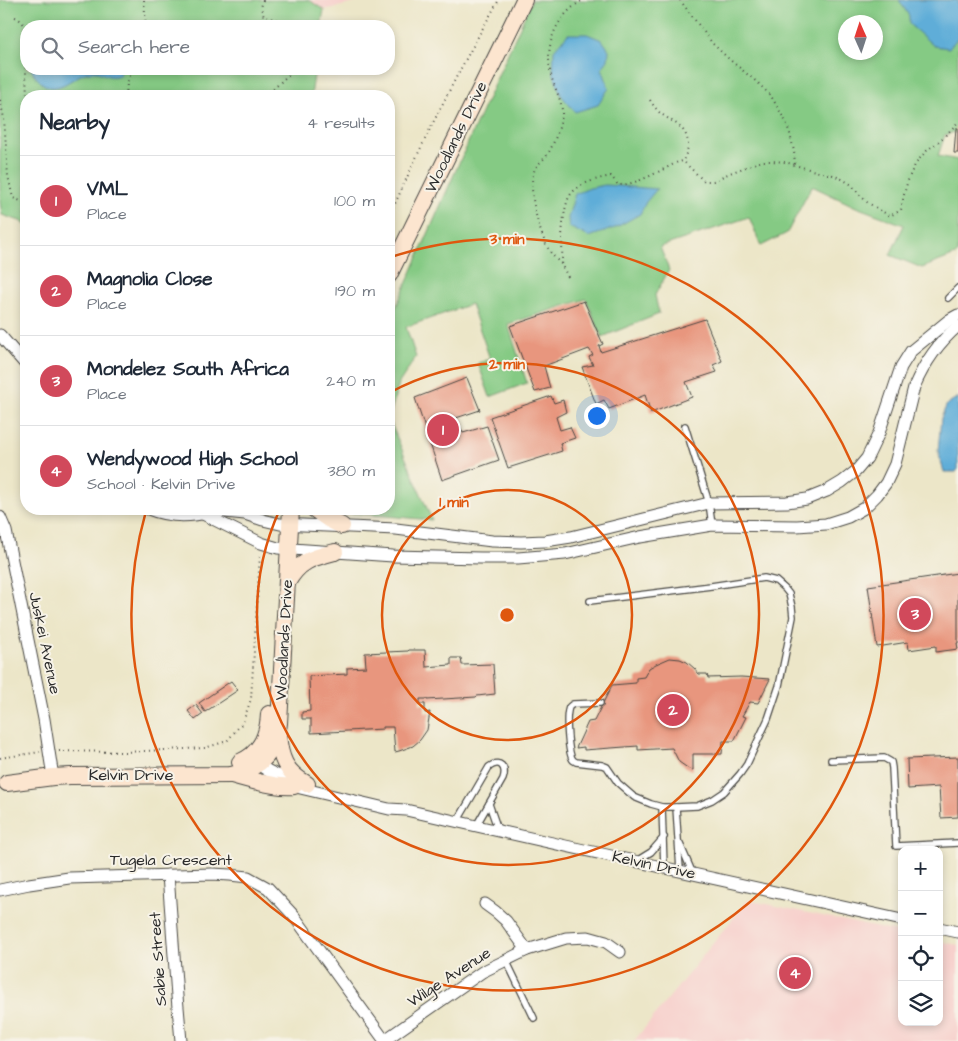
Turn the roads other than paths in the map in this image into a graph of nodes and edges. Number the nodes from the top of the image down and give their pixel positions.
1 (524, 0) edge
2 (395, 263) edge
3 (958, 288) edge
4 (948, 298) dead end
5 (958, 315) edge
6 (958, 326) edge
7 (0, 335) edge
8 (20, 358) edge
9 (685, 426) dead end
10 (709, 503) junction
11 (166, 515) edge
12 (186, 515) edge
13 (218, 515) edge
14 (248, 515) edge
15 (322, 515) edge
16 (0, 517) edge
17 (286, 517) edge
18 (712, 525) junction
19 (342, 526) junction
20 (283, 548) junction
21 (335, 552) junction
22 (287, 583) junction
23 (590, 601) dead end
24 (600, 703) dead end
25 (278, 734) junction
26 (832, 760) dead end
27 (252, 762) junction
28 (53, 774) junction
29 (231, 775) junction
30 (3, 784) edge
31 (300, 785) junction
32 (489, 804) junction
33 (662, 807) junction
34 (676, 808) junction
35 (457, 822) junction
36 (476, 826) junction
37 (498, 832) junction
38 (664, 838) junction
39 (679, 842) junction
40 (958, 843) edge
41 (636, 861) junction
42 (664, 867) junction
43 (680, 870) junction
44 (168, 874) junction
45 (693, 874) junction
46 (0, 890) edge
47 (485, 904) dead end
48 (898, 919) edge
49 (943, 929) edge
50 (958, 932) edge
51 (527, 950) junction
52 (620, 952) dead end
53 (506, 960) junction
54 (534, 1018) dead end
55 (182, 1041) edge
56 (385, 1041) edge

1 - 2 main road, Woodlands Drive
3 - 4 lane
5 - 10 street
6 - 18 street
7 - 8 street
9 - 10 lane
10 - 18 lane
10 - 19 street
11 - 12 street
13 - 20 street
14 - 17 street
15 - 19 main road
16 - 28 street, Juskei Avenue
17 - 19 street
17 - 20 main road, Woodlands Drive
18 - 21 street
20 - 21 street
20 - 22 main road, Woodlands Drive
20 - 27 main road, Woodlands Drive
21 - 22 main road
22 - 25 main road, Woodlands Drive
23 - 34 lane
24 - 33 lane
25 - 27 main road, Woodlands Drive
25 - 31 main road
26 - 40 lane
27 - 28 main road, Kelvin Drive
27 - 29 main road, Kelvin Drive
27 - 31 street, Kelvin Drive
28 - 29 main road, Kelvin Drive
28 - 30 main road, Kelvin Drive
29 - 31 main road
31 - 35 street, Kelvin Drive
32 - 35 lane
32 - 36 lane
32 - 37 lane
33 - 34 lane
33 - 38 lane
34 - 39 lane
35 - 36 street, Kelvin Drive
36 - 37 street, Kelvin Drive
37 - 41 street, Kelvin Drive
38 - 41 lane
38 - 42 lane
39 - 43 lane
39 - 45 lane
41 - 42 street, Kelvin Drive
42 - 43 street, Kelvin Drive
43 - 45 street, Kelvin Drive
44 - 46 street, Tugela Crescent
44 - 55 street, Sabie Street
44 - 56 street, Tugela Crescent
45 - 48 street, Kelvin Drive
47 - 51 street
49 - 50 street
51 - 52 street, Wilge Avenue
51 - 53 street, Wilge Avenue
53 - 54 lane
53 - 56 street, Wilge Avenue

